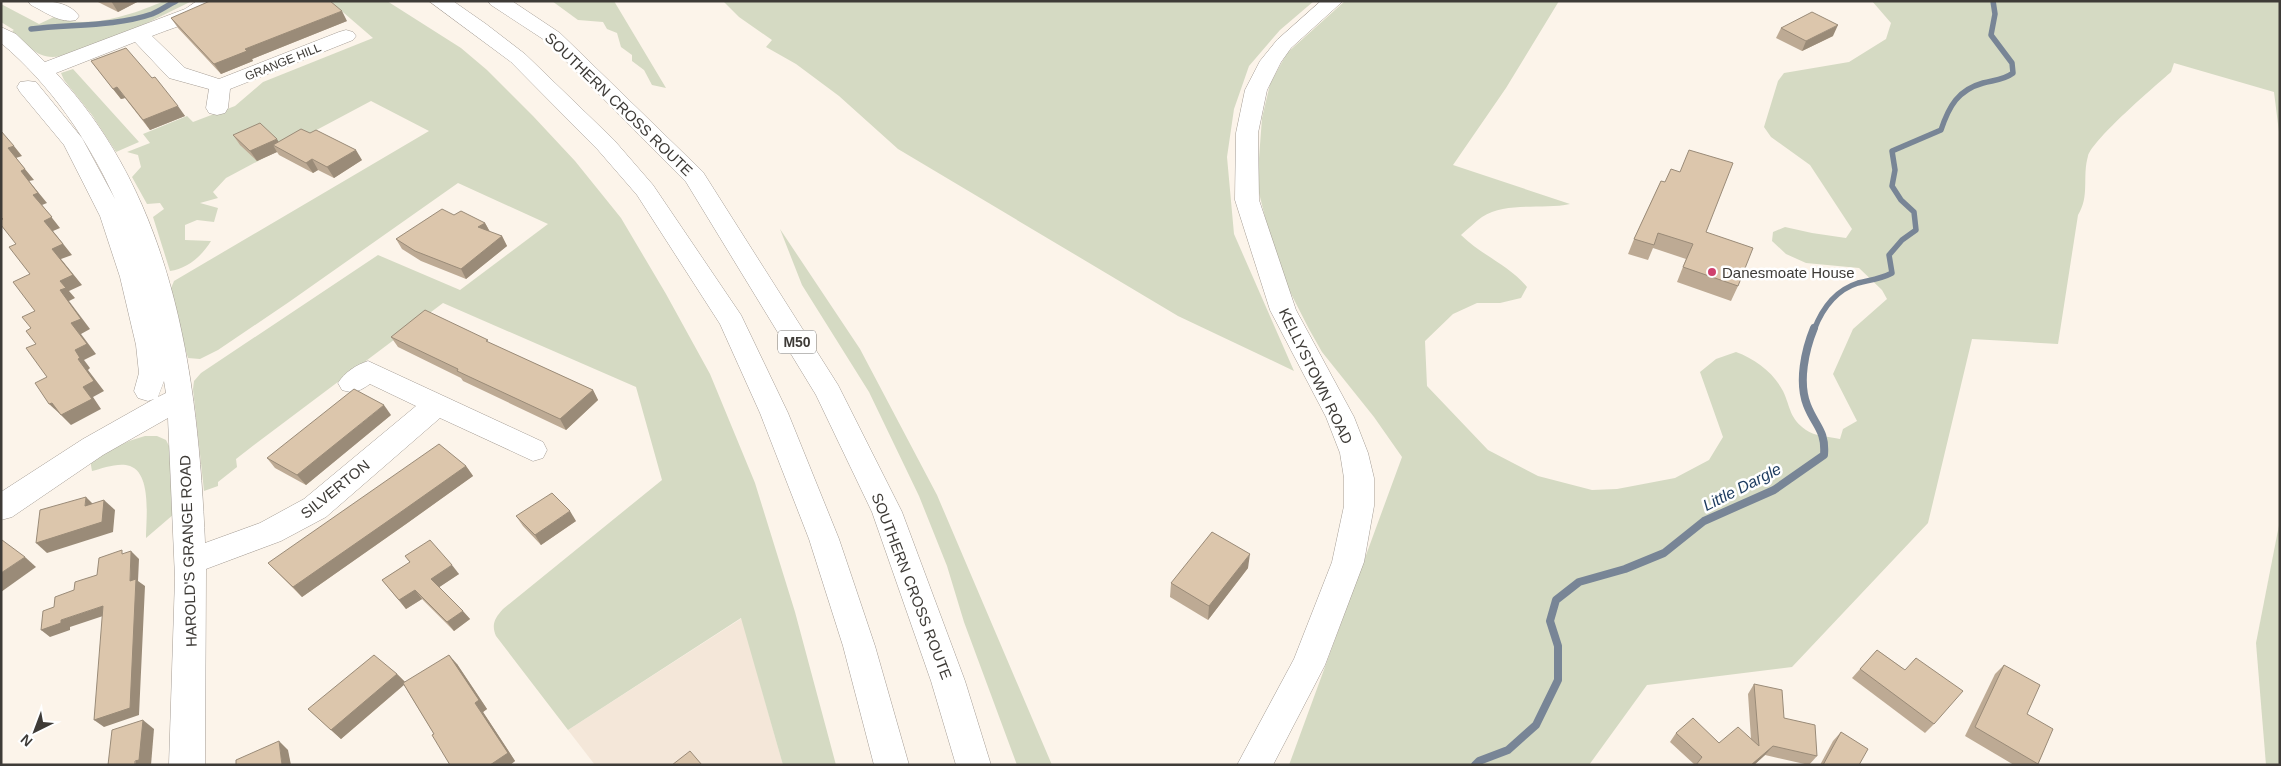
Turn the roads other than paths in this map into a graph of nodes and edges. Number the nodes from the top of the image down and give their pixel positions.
1 (38, 1) edge
2 (212, 1) edge
3 (439, 1) edge
4 (498, 1) edge
5 (1333, 1) edge
6 (69, 16) dead end
7 (1, 33) edge
8 (138, 34) junction
9 (346, 36) dead end
10 (35, 79) junction
11 (220, 86) junction
12 (217, 108) dead end
13 (160, 341) junction
14 (352, 383) dead end
15 (148, 391) dead end
16 (180, 398) junction
17 (437, 404) junction
18 (533, 450) dead end
19 (1, 508) edge
20 (191, 560) junction
21 (187, 765) edge
22 (892, 765) edge
23 (974, 765) edge
24 (1254, 765) edge

1 - 6 main road
2 - 8 main road
3 - 22 main road
4 - 23 main road, SOUTHERN CROSS ROUTE / M50
5 - 24 main road, KELLYSTOWN ROAD
7 - 10 main road, HAROLD'S GRANGE ROAD
8 - 10 main road
8 - 11 main road
9 - 11 main road, GRANGE HILL
10 - 13 main road, HAROLD'S GRANGE ROAD
11 - 12 main road
13 - 15 main road, HAROLD'S GRANGE ROAD
13 - 16 main road, HAROLD'S GRANGE ROAD
14 - 17 main road
16 - 19 main road
16 - 20 main road, HAROLD'S GRANGE ROAD
17 - 18 main road
17 - 20 main road, SILVERTON
20 - 21 main road, HAROLD'S GRANGE ROAD

